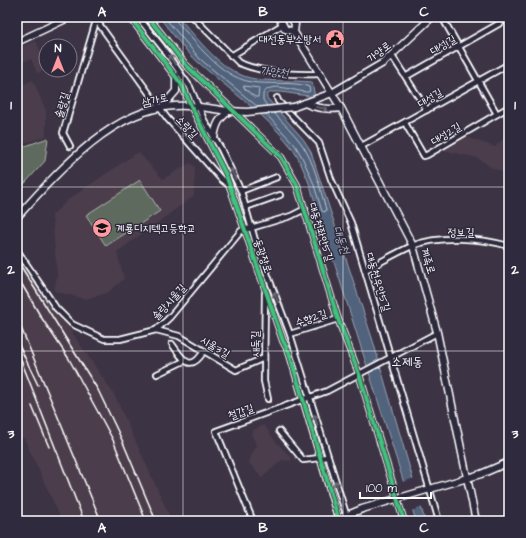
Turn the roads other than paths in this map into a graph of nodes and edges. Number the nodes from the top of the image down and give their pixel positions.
1 (70, 17) edge
2 (130, 17) edge
3 (138, 17) edge
4 (148, 17) edge
5 (193, 17) edge
6 (278, 17) edge
7 (291, 17) edge
8 (432, 17) edge
9 (442, 17) edge
10 (509, 18) edge
11 (95, 19) edge
12 (282, 25) junction
13 (294, 32) junction
14 (17, 42) edge
15 (458, 46) junction
16 (230, 56) junction
17 (392, 56) junction
18 (509, 64) edge
19 (319, 74) junction
20 (176, 76) junction
21 (407, 76) junction
22 (478, 81) junction
23 (332, 93) junction
24 (277, 98) dead end
25 (305, 103) junction
26 (191, 106) junction
27 (198, 107) junction
28 (509, 107) edge
29 (161, 108) junction
30 (341, 108) junction
31 (427, 110) junction
32 (229, 111) junction
33 (497, 114) junction
34 (405, 123) junction
35 (214, 138) junction
36 (70, 146) dead end
37 (360, 147) junction
38 (277, 177) dead end
39 (231, 187) junction
40 (242, 191) junction
41 (280, 195) dead end
42 (246, 207) junction
43 (305, 209) junction
44 (18, 216) dead end
45 (252, 228) junction
46 (245, 230) junction
47 (413, 246) junction
48 (509, 246) edge
49 (18, 251) edge
50 (365, 270) junction
51 (265, 289) junction
52 (338, 319) junction
53 (156, 330) junction
54 (290, 334) junction
55 (437, 334) junction
56 (172, 344) dead end
57 (204, 351) junction
58 (264, 358) junction
59 (389, 359) junction
60 (184, 361) junction
61 (157, 374) dead end
62 (361, 374) junction
63 (309, 398) junction
64 (268, 399) dead end
65 (302, 400) junction
66 (279, 431) dead end
67 (328, 457) junction
68 (321, 459) junction
69 (509, 462) edge
70 (466, 479) junction
71 (429, 489) junction
72 (398, 499) junction
73 (347, 518) edge
74 (253, 521) edge
75 (337, 521) edge
76 (404, 521) edge
77 (439, 521) edge
78 (476, 521) edge

1 - 14 main road
2 - 20 street, 동광장로
27 -> 3 street, 동광장로
4 - 43 street, 대동천좌안5길
5 - 16 street
6 - 12 main road
7 - 13 main road, 계족로
8 - 17 main road, 가양로
9 - 15 street
10 - 15 street, 대성1길
11 - 29 street, 소랑길
11 - 36 street, 솔랑길
12 - 13 main road, 계족로
12 - 16 street
13 - 19 main road, 계족로
15 - 21 street, 대성1길
15 - 22 street
16 - 19 street
17 - 21 street
17 - 23 main road, 가양로
18 - 22 street, 대성길
19 - 23 main road, 계족로
20 - 26 street, 동광장로
20 - 29 main road
21 - 31 street
22 - 31 street, 대성길
22 - 33 street
23 - 25 main road, 삼가로
23 - 30 main road, 계족로
24 - 50 street, 대동천우안5길
25 -> 30 main road
25 - 32 main road, 삼가로, bridge
26 - 27 main road, 삼가로
26 - 29 main road, 삼가로
26 - 39 street, 동광장로
27 - 32 main road, 삼가로
27 - 35 street, 동광장로
28 - 33 street, 대성2길
29 - 39 street, 소랑길
29 - 44 main road, 삼가로
30 - 37 main road, 계족로
31 - 34 street, 대성길
32 - 35 main road
33 - 34 street, 대성2길
34 - 37 street, 대성길
40 -> 35 street, 동광장로
37 - 47 main road, 계족로
38 - 40 street
39 - 46 street, 동광장로
40 - 42 street, 동광장로
41 - 42 street
42 - 45 street, 동광장로
43 - 45 street, 솔랑시울길
43 - 52 street, 대동천좌안5길
45 - 46 street, 솔랑시울길
54 -> 45 street, 동광장로
46 - 51 street, 동광장로
46 - 53 street, 솔랑시울길
47 - 48 street, 정보길
47 - 50 street, 정보길
47 - 55 main road, 계족로
49 - 53 street, 솔랑시울길
50 - 59 street, 대동천우안5길
51 - 58 street, 새둑길
51 - 65 street, 동광장로
52 - 54 street, 수향2길
52 - 62 street, 대동천좌안5길
53 - 57 street, 시울3길
54 - 63 street, 동광장로
55 - 59 street
55 - 70 main road, 계족로
56 - 60 street
57 - 58 street, 시울3길
57 - 60 street
58 - 64 street, 새둑길
59 - 62 street, 철갑길
59 - 71 street, 대동천우안5길
60 - 61 street
62 - 63 street, 철갑길
62 - 72 street, 대동천좌안5길
63 - 65 street, 철갑길
67 -> 63 street, 동광장로
65 - 68 street, 동광장로
65 - 74 street, 철갑길
66 - 68 street
67 - 68 street
73 -> 67 street, 동광장로
68 - 75 street, 동광장로
69 - 70 main road
70 - 71 main road
70 - 78 main road, 계족로
71 - 72 main road
71 - 77 street, 대동천우안5길
72 - 73 main road
72 - 76 street, 대동천좌안5길
73 - 75 main road

